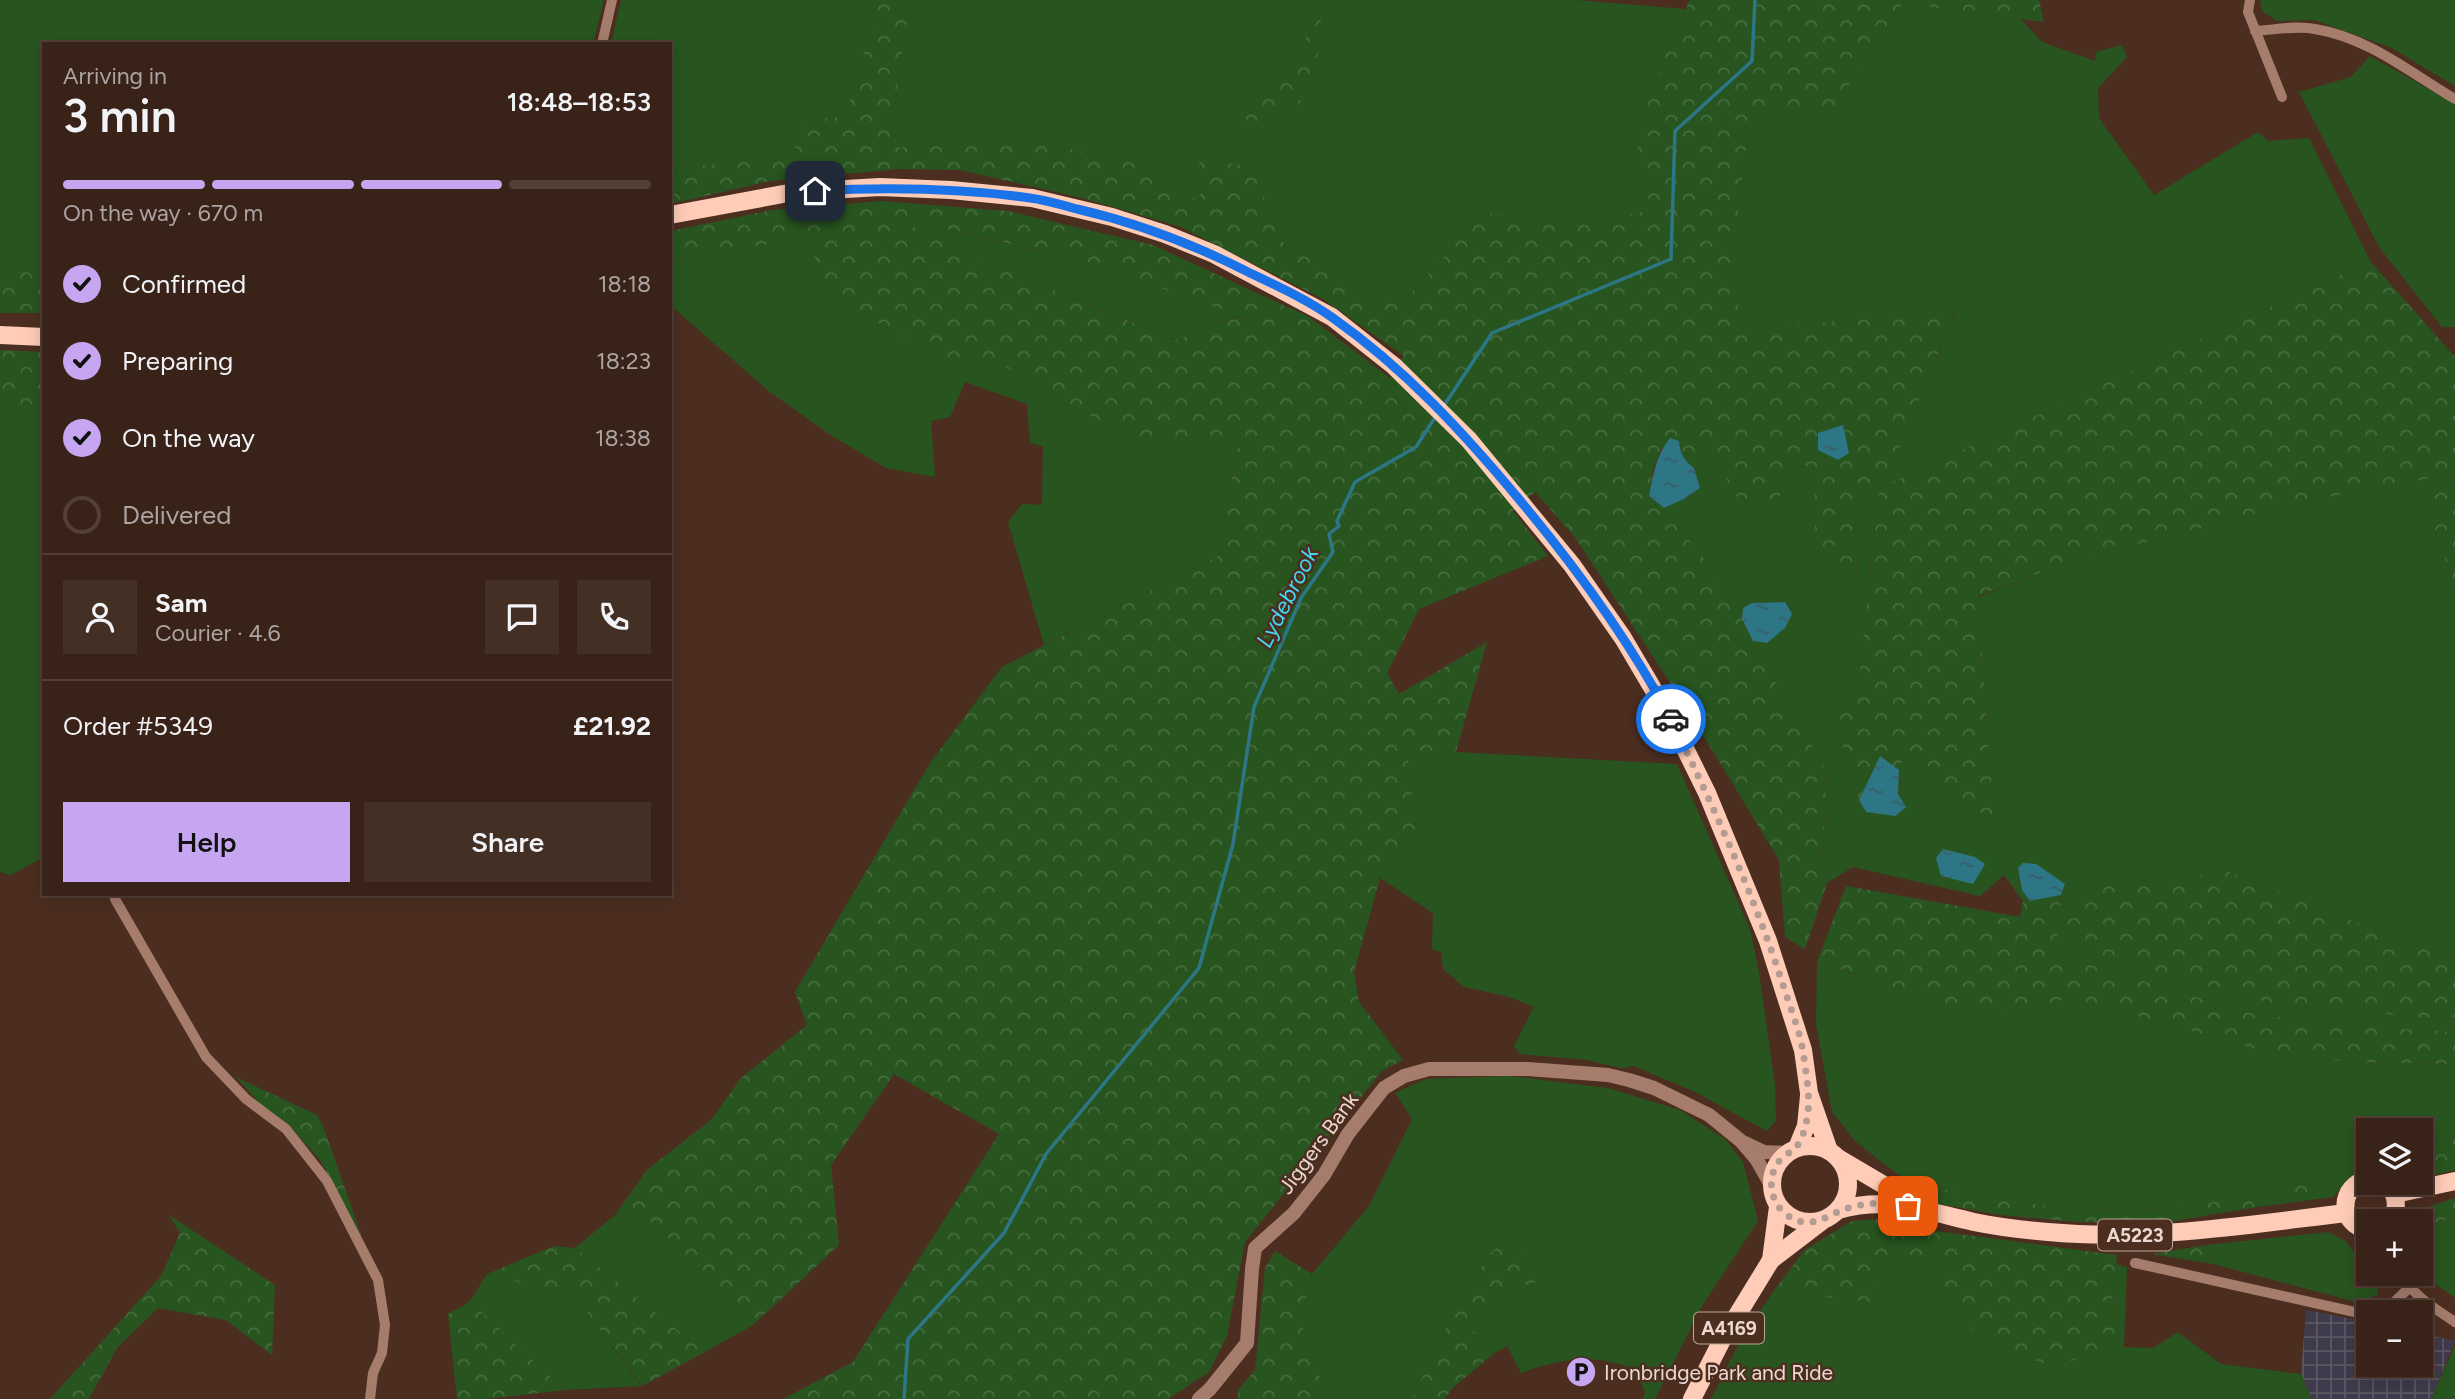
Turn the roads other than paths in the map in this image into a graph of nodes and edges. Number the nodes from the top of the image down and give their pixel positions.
1 (612, 0) edge
2 (2250, 0) edge
3 (2255, 31) junction
4 (602, 42) edge
5 (2282, 97) dead end
6 (2455, 99) edge
7 (672, 215) edge
8 (0, 335) edge
9 (42, 337) edge
10 (115, 896) edge
11 (1809, 1093) junction
12 (1741, 1141) junction
13 (1792, 1151) junction
14 (1833, 1155) junction
15 (2455, 1181) edge
16 (2356, 1183) edge
17 (2433, 1184) edge
18 (1771, 1185) junction
19 (1778, 1206) junction
20 (1926, 1209) junction
21 (1838, 1210) junction
22 (2346, 1213) junction
23 (1822, 1221) junction
24 (2356, 1226) edge
25 (1771, 1260) junction
26 (2135, 1263) dead end
27 (2409, 1288) joint
28 (2396, 1300) edge
29 (2356, 1312) edge
30 (2455, 1322) edge
31 (370, 1399) edge
32 (1199, 1399) edge
33 (1692, 1399) edge

1 - 4 street
2 - 3 street
3 - 5 street
3 - 6 street
7 - 11 main road
8 - 9 main road
10 - 31 street
11 - 13 main road
11 - 14 main road
12 - 13 street, Jiggers Bank
12 - 18 street, Jiggers Bank
12 - 32 street, Jiggers Bank
13 - 14 main road
13 - 18 main road
14 - 20 main road, A5223
14 - 21 main road
15 - 17 main road
16 - 22 main road
18 - 19 main road
19 - 23 main road
19 - 25 main road, A4169
20 - 21 main road, A5223
20 - 22 main road, A5223
21 - 23 main road
22 - 24 main road
23 - 25 main road, A4169
25 - 33 main road, A4169
26 - 29 street
27 - 28 street
27 - 30 street

